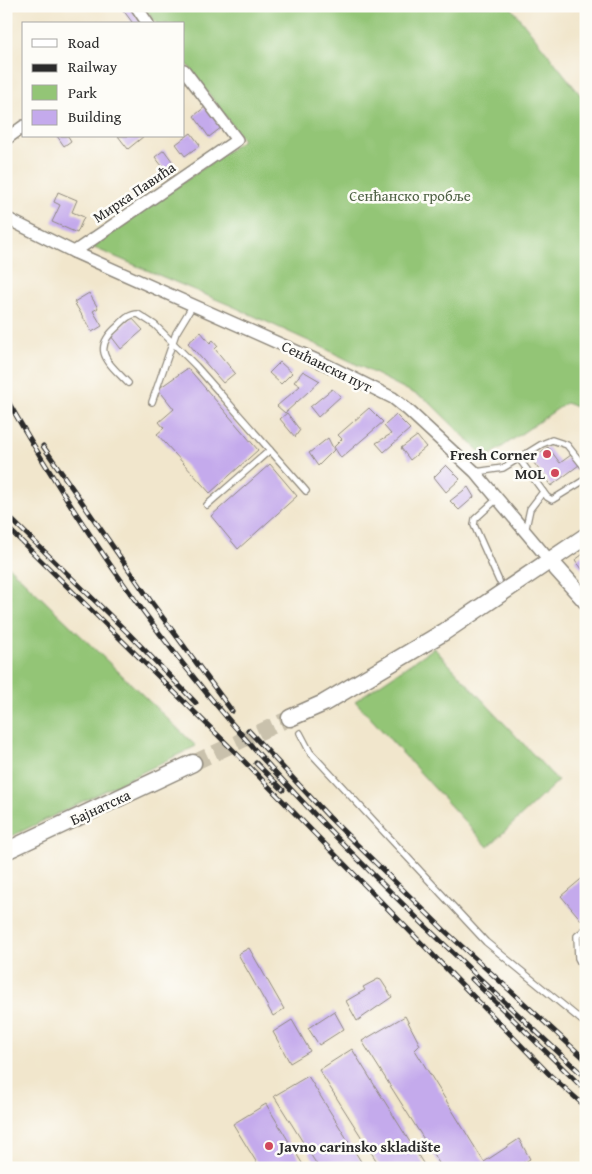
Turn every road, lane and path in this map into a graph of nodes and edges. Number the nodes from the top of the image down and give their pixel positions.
1 (136, 6) edge
2 (147, 22) edge
3 (185, 71) edge
4 (22, 127) edge
5 (6, 139) edge
6 (6, 218) edge
7 (74, 252) junction
8 (194, 304) junction
9 (172, 342) junction
10 (128, 383) dead end
11 (152, 402) dead end
12 (270, 450) junction
13 (520, 460) junction
14 (586, 469) edge
15 (475, 472) junction
16 (586, 479) edge
17 (306, 490) dead end
18 (543, 492) junction
19 (497, 499) junction
20 (207, 505) dead end
21 (526, 532) junction
22 (586, 536) edge
23 (550, 561) junction
24 (499, 581) dead end
25 (586, 601) edge
26 (290, 718) tunnel mouth
27 (300, 733) dead end
28 (193, 763) tunnel mouth
29 (6, 850) edge
30 (586, 929) edge
31 (586, 973) edge
32 (586, 1024) edge

1 - 2 street
3 - 7 street, Мирка Павића
4 - 5 street
6 - 7 street, Сенћански пут
7 - 8 street, Сенћански пут
8 - 9 lane
8 - 15 street, Сенћански пут
9 - 10 lane
9 - 11 lane
9 - 12 lane
12 - 17 lane
12 - 20 lane
13 - 14 lane
13 - 15 lane
13 - 18 lane
15 - 19 street, Сенћански пут
16 - 18 lane
18 - 21 lane
19 - 21 street, Сенћански пут
19 - 24 lane
21 - 23 street, Сенћански пут
22 - 23 main road
23 - 25 main road, Сенћански пут
23 - 26 main road
27 - 32 lane
28 - 29 main road, Бајнатска
30 - 31 lane

